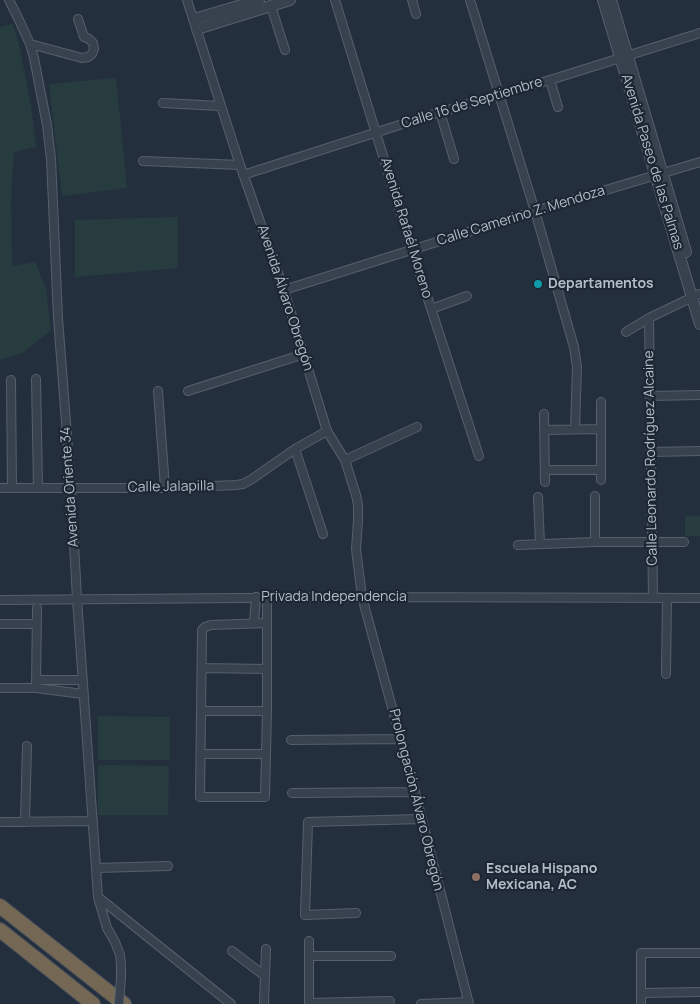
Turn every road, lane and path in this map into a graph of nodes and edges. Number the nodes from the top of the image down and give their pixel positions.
1 (9, 0) edge
2 (187, 0) edge
3 (259, 0) edge
4 (290, 0) edge
5 (335, 0) edge
6 (412, 0) edge
7 (470, 0) edge
8 (603, 0) edge
9 (611, 0) edge
10 (271, 6) junction
11 (416, 14) dead end
12 (78, 19) dead end
13 (195, 24) junction
14 (700, 34) edge
15 (30, 44) junction
16 (285, 50) dead end
17 (624, 56) junction
18 (550, 80) junction
19 (499, 94) junction
20 (163, 103) dead end
21 (220, 106) junction
22 (558, 107) dead end
23 (440, 112) junction
24 (376, 133) junction
25 (454, 160) dead end
26 (143, 161) dead end
27 (700, 162) edge
28 (240, 165) junction
29 (243, 175) junction
30 (659, 175) junction
31 (535, 211) junction
32 (412, 250) junction
33 (284, 290) junction
34 (466, 296) dead end
35 (697, 297) edge
36 (431, 309) junction
37 (649, 318) junction
38 (700, 324) edge
39 (626, 332) dead end
40 (304, 354) junction
41 (11, 380) dead end
42 (36, 380) dead end
43 (158, 391) dead end
44 (188, 391) dead end
45 (700, 395) edge
46 (650, 396) junction
47 (601, 402) dead end
48 (544, 414) dead end
49 (417, 427) dead end
50 (575, 429) junction
51 (601, 429) junction
52 (544, 430) junction
53 (327, 431) junction
54 (295, 449) junction
55 (700, 451) edge
56 (651, 452) junction
57 (479, 456) dead end
58 (345, 460) junction
59 (545, 470) junction
60 (601, 470) junction
61 (601, 480) dead end
62 (545, 482) dead end
63 (38, 487) junction
64 (0, 488) edge
65 (12, 488) junction
66 (71, 488) junction
67 (165, 488) junction
68 (595, 496) dead end
69 (538, 497) dead end
70 (323, 534) dead end
71 (595, 542) junction
72 (652, 542) junction
73 (684, 542) dead end
74 (540, 544) junction
75 (518, 545) dead end
76 (256, 597) junction
77 (267, 597) junction
78 (362, 597) junction
79 (77, 598) junction
80 (653, 598) junction
81 (667, 598) junction
82 (700, 598) edge
83 (1, 600) edge
84 (37, 608) dead end
85 (254, 623) junction
86 (267, 623) junction
87 (0, 624) edge
88 (37, 624) junction
89 (202, 668) junction
90 (267, 669) junction
91 (666, 674) dead end
92 (82, 680) junction
93 (36, 684) junction
94 (0, 688) edge
95 (83, 694) junction
96 (202, 711) junction
97 (267, 711) junction
98 (291, 740) dead end
99 (401, 740) junction
100 (27, 746) dead end
101 (201, 754) junction
102 (266, 754) junction
103 (415, 792) junction
104 (292, 793) dead end
105 (421, 819) junction
106 (93, 821) junction
107 (2, 822) dead end
108 (25, 822) junction
109 (168, 866) dead end
110 (96, 868) junction
111 (98, 897) junction
112 (0, 906) edge
113 (356, 913) dead end
114 (0, 930) edge
115 (309, 941) dead end
116 (266, 949) dead end
117 (232, 951) dead end
118 (700, 953) edge
119 (309, 956) junction
120 (391, 956) dead end
121 (265, 976) junction
122 (700, 992) edge
123 (641, 993) junction
124 (390, 1002) dead end
125 (327, 1003) edge
126 (373, 1003) edge
127 (468, 1003) edge
128 (93, 1004) edge
129 (119, 1004) edge
130 (124, 1004) edge
131 (231, 1004) edge
132 (264, 1004) edge
133 (309, 1004) edge
134 (421, 1004) edge
135 (641, 1004) edge

1 - 15 street, Avenida Oriente 34
2 - 13 street, Avenida Álvaro Obregón
3 - 13 street
4 - 10 street
5 - 24 street, Avenida Rafaél Moreno
6 - 11 street
7 - 19 street
8 - 17 street, Avenida Paseo de las Palmas
9 - 17 street, Avenida Paseo de las Palmas
10 - 13 street
10 - 16 street
12 - 15 street
13 - 21 street, Avenida Álvaro Obregón
14 - 17 street, Calle 16 de Septiembre
15 - 66 street, Avenida Oriente 34
17 - 18 street, Calle 16 de Septiembre
17 - 30 street, Avenida Paseo de las Palmas
18 - 19 street, Calle 16 de Septiembre
18 - 22 street
19 - 23 street, Calle 16 de Septiembre
19 - 31 street
20 - 21 street
21 - 28 street, Avenida Álvaro Obregón
23 - 24 street, Calle 16 de Septiembre
23 - 25 street
24 - 29 street, Calle 16 de Septiembre
24 - 32 street, Avenida Rafaél Moreno
26 - 28 street
27 - 30 street, Calle Camerino Z. Mendoza
28 - 29 street, Avenida Álvaro Obregón
29 - 33 street, Avenida Álvaro Obregón
30 - 31 street, Calle Camerino Z. Mendoza
30 - 35 street, Avenida Paseo de las Palmas
31 - 32 street, Calle Camerino Z. Mendoza
31 - 50 street
32 - 33 street, Calle Camerino Z. Mendoza
32 - 36 street, Avenida Rafaél Moreno
33 - 40 street, Avenida Álvaro Obregón
34 - 36 street
35 - 37 street
35 - 38 street, Avenida Paseo de las Palmas
36 - 57 street, Avenida Rafaél Moreno
37 - 39 street
37 - 46 street, Calle Leonardo Rodríguez Alcaine
40 - 44 street
40 - 53 street, Avenida Álvaro Obregón
41 - 65 street
42 - 63 street
43 - 67 street
45 - 46 street
46 - 56 street, Calle Leonardo Rodríguez Alcaine
47 - 51 street
48 - 52 street
49 - 58 street
50 - 51 street
50 - 52 street
51 - 60 street
52 - 59 street
53 - 54 street, Calle Jalapilla
53 - 58 street, Avenida Álvaro Obregón
54 - 67 street, Calle Jalapilla
54 - 70 street
55 - 56 street
56 - 72 street, Calle Leonardo Rodríguez Alcaine
58 - 78 street, Avenida Álvaro Obregón
59 - 60 street
59 - 62 street
60 - 61 street
63 - 65 street, Calle Jalapilla
63 - 66 street, Calle Jalapilla
64 - 65 street, Calle Jalapilla
66 - 67 street, Calle Jalapilla
66 - 79 street, Avenida Oriente 34
68 - 71 street
69 - 74 street
71 - 72 street
71 - 74 street
72 - 73 street
72 - 80 street, Calle Leonardo Rodríguez Alcaine
74 - 75 street
76 - 77 street, Privada Independencia
76 - 79 street, Privada Independencia
76 - 85 street
77 - 78 street, Privada Independencia
77 - 86 street
78 - 80 street, Privada Independencia
78 - 99 street, Prolongación Álvaro Obregón
79 - 83 street, Privada Independencia
79 - 92 street, Avenida Oriente 34
80 - 81 street, Privada Independencia
81 - 82 street, Privada Independencia
81 - 91 street
84 - 88 street
85 - 86 street
85 - 89 street
86 - 90 street
87 - 88 street
88 - 93 street
89 - 90 street
89 - 96 street
90 - 97 street
92 - 93 street
92 - 95 street, Avenida Oriente 34
93 - 94 street
93 - 95 street
95 - 106 street, Avenida Oriente 34
96 - 97 street
96 - 101 street
97 - 102 street
98 - 99 street
99 - 103 street, Prolongación Álvaro Obregón
100 - 108 street
101 - 102 street
101 - 102 street
103 - 104 street
103 - 105 street, Prolongación Álvaro Obregón
105 - 113 street
105 - 127 street, Prolongación Álvaro Obregón
106 - 108 street
106 - 110 street, Avenida Oriente 34
107 - 108 street
109 - 110 street
110 - 111 street, Avenida Oriente 34
111 - 129 street, Avenida Oriente 34, bridge
111 - 131 street
112 - 130 highway
114 - 128 highway
115 - 119 street
116 - 121 street
117 - 121 street
118 - 123 street
119 - 120 street
119 - 133 street
121 - 132 street
122 - 123 street
123 - 135 street
124 - 126 street
125 - 126 street
125 - 133 street
127 - 134 street

